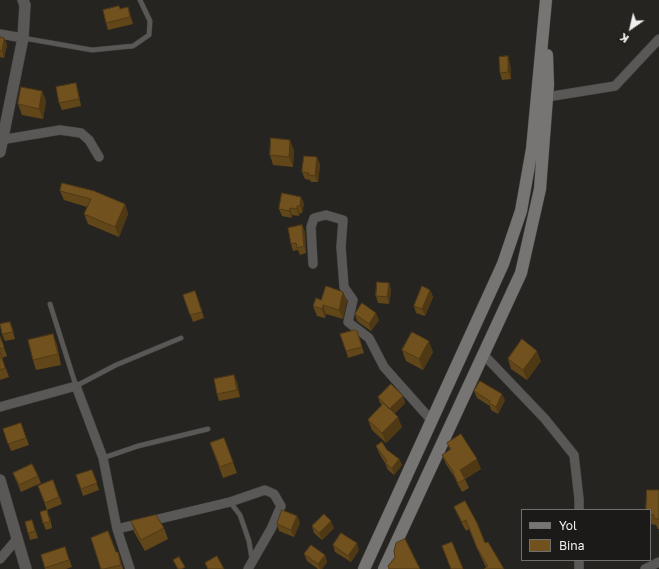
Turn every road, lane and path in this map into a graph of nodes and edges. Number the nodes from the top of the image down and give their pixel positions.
1 (23, 0) edge
2 (140, 0) edge
3 (546, 0) edge
4 (0, 34) edge
5 (23, 38) junction
6 (659, 39) edge
7 (547, 97) junction
8 (1, 144) edge
9 (99, 157) dead end
10 (313, 264) dead end
11 (50, 304) dead end
12 (181, 338) dead end
13 (483, 354) junction
14 (76, 386) junction
15 (0, 407) edge
16 (432, 421) junction
17 (208, 429) dead end
18 (104, 458) junction
19 (0, 480) edge
20 (230, 502) junction
21 (579, 509) edge
22 (117, 529) junction
23 (17, 539) junction
24 (0, 560) edge
25 (659, 562) edge
26 (250, 566) edge
27 (26, 569) edge
28 (130, 569) edge
29 (364, 569) edge
30 (384, 569) edge
31 (645, 569) edge

1 - 5 street
2 - 5 lane
3 - 7 main road
3 - 16 main road
4 - 5 street
5 - 8 street
6 - 7 street
7 - 13 main road
8 - 9 street
10 - 16 street
11 - 14 lane
12 - 14 lane
13 - 21 street
13 - 30 main road
14 - 15 street
14 - 18 street
16 - 29 main road
17 - 18 lane
18 - 22 street
19 - 23 street
20 - 22 street
20 - 26 lane
20 - 26 street
22 - 28 street
23 - 24 street
23 - 27 street
25 - 31 street

